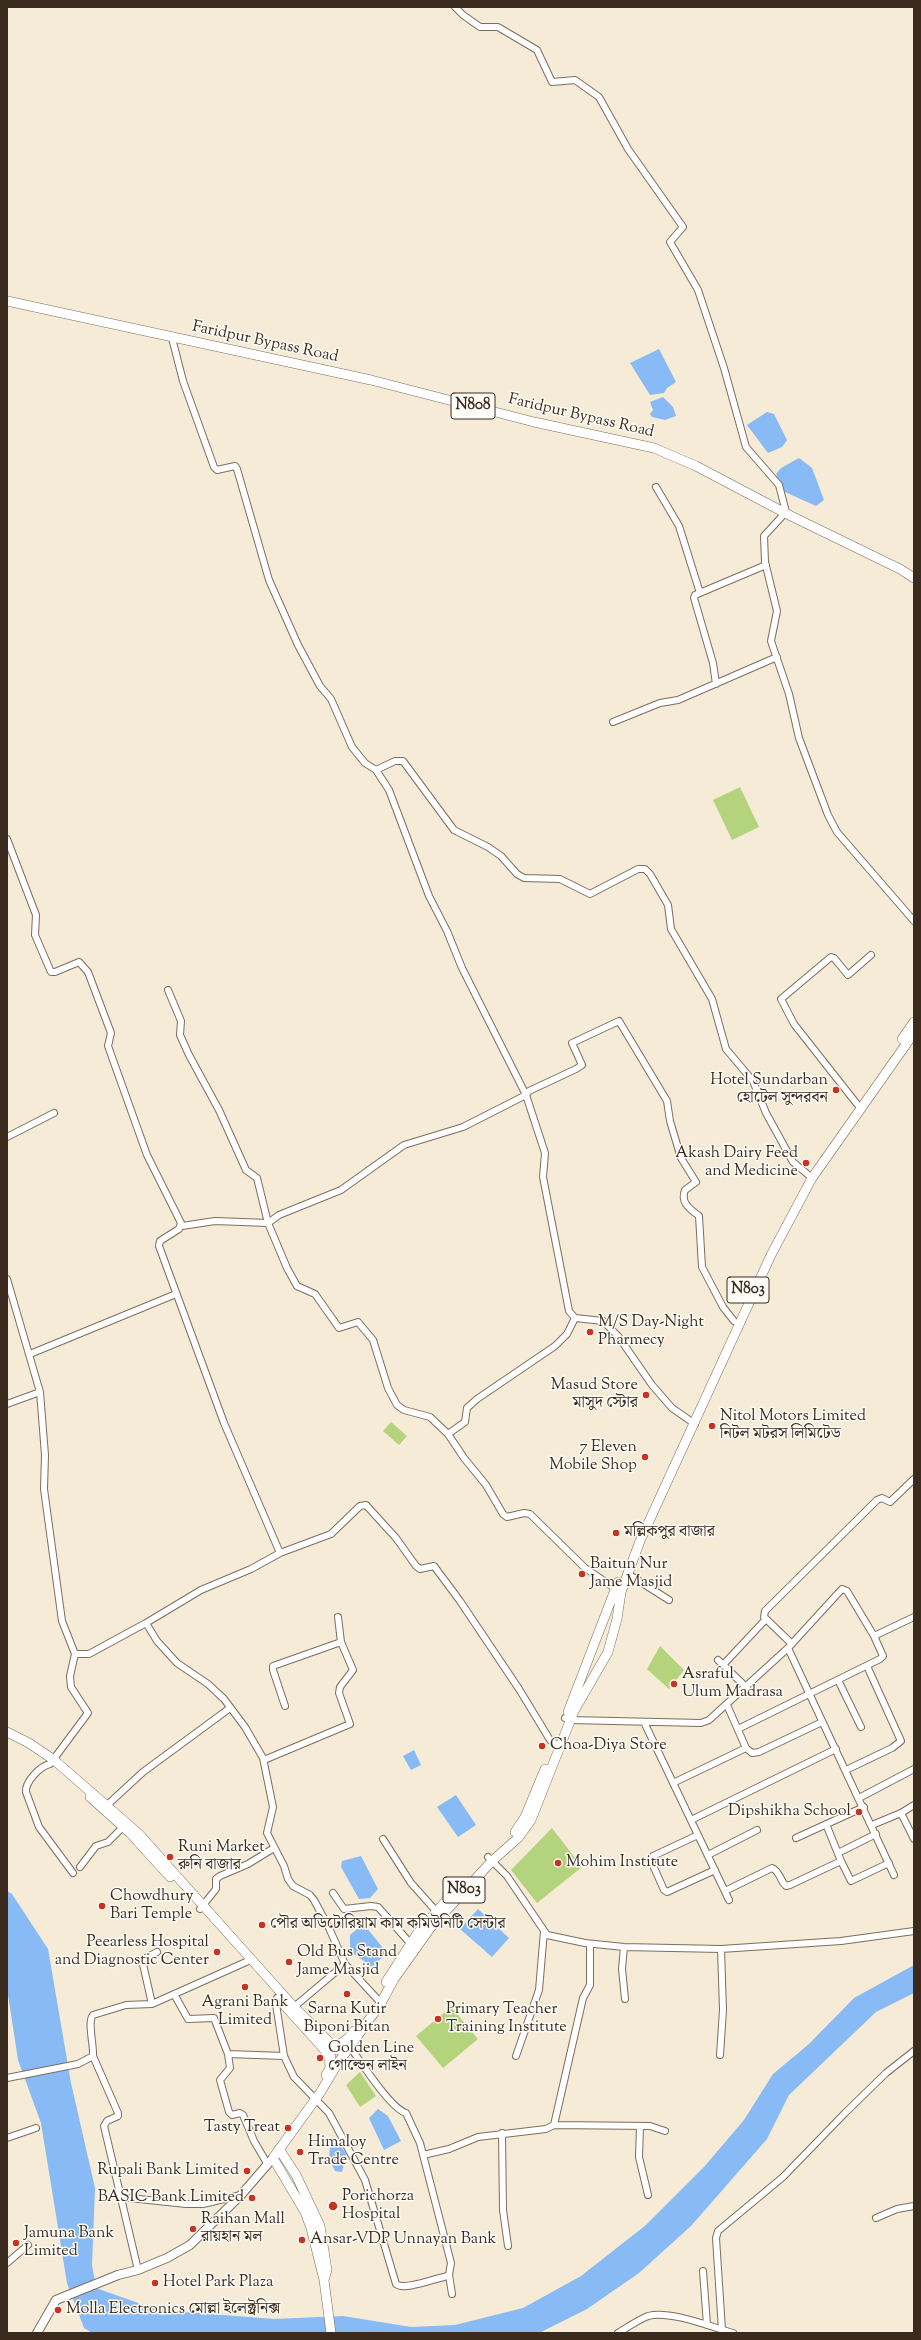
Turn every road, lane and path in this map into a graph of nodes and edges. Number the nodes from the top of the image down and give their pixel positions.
1 (455, 7) edge
2 (7, 301) edge
3 (172, 338) junction
4 (656, 487) dead end
5 (786, 512) junction
6 (766, 565) junction
7 (914, 578) edge
8 (700, 593) junction
9 (777, 657) junction
10 (716, 684) junction
11 (613, 722) dead end
12 (376, 770) junction
13 (7, 840) edge
14 (914, 921) edge
15 (871, 955) dead end
16 (168, 990) dead end
17 (914, 1022) edge
18 (914, 1034) edge
19 (891, 1060) junction
20 (526, 1095) junction
21 (857, 1104) junction
22 (54, 1113) dead end
23 (7, 1137) edge
24 (834, 1141) junction
25 (810, 1176) junction
26 (268, 1223) junction
27 (182, 1226) junction
28 (768, 1254) junction
29 (7, 1279) edge
30 (176, 1294) junction
31 (575, 1318) junction
32 (734, 1321) junction
33 (30, 1354) junction
34 (718, 1366) junction
35 (40, 1392) junction
36 (7, 1404) edge
37 (692, 1423) junction
38 (448, 1434) junction
39 (914, 1479) edge
40 (280, 1553) junction
41 (624, 1577) junction
42 (616, 1590) junction
43 (669, 1600) dead end
44 (338, 1617) dead end
45 (914, 1617) edge
46 (766, 1620) junction
47 (146, 1623) junction
48 (874, 1636) junction
49 (341, 1642) junction
50 (790, 1646) junction
51 (75, 1654) junction
52 (718, 1660) dead end
53 (723, 1665) junction
54 (867, 1666) junction
55 (838, 1680) junction
56 (747, 1688) junction
57 (810, 1694) junction
58 (728, 1705) junction
59 (285, 1706) dead end
60 (230, 1708) junction
61 (568, 1719) junction
62 (644, 1722) junction
63 (822, 1722) junction
64 (861, 1727) dead end
65 (738, 1729) junction
66 (7, 1732) edge
67 (7, 1739) edge
68 (557, 1746) junction
69 (746, 1748) junction
70 (836, 1749) junction
71 (264, 1760) junction
72 (52, 1762) junction
73 (914, 1769) edge
74 (846, 1770) junction
75 (673, 1783) junction
76 (860, 1798) junction
77 (914, 1805) edge
78 (106, 1807) junction
79 (864, 1807) junction
80 (901, 1813) junction
81 (691, 1820) junction
82 (826, 1824) junction
83 (872, 1825) junction
84 (122, 1827) junction
85 (757, 1830) dead end
86 (876, 1834) junction
87 (698, 1835) junction
88 (137, 1836) junction
89 (796, 1838) dead end
90 (383, 1839) dead end
91 (914, 1839) edge
92 (274, 1848) junction
93 (838, 1853) junction
94 (708, 1855) junction
95 (490, 1859) junction
96 (841, 1861) junction
97 (889, 1864) junction
98 (80, 1867) dead end
99 (715, 1870) junction
100 (73, 1873) dead end
101 (894, 1875) dead end
102 (725, 1891) junction
103 (333, 1893) dead end
104 (729, 1900) dead end
105 (201, 1907) junction
106 (436, 1911) junction
107 (544, 1931) junction
108 (914, 1931) edge
109 (410, 1943) junction
110 (590, 1944) junction
111 (624, 1947) junction
112 (721, 1949) junction
113 (157, 1952) dead end
114 (248, 1960) junction
115 (345, 1964) junction
116 (174, 1994) junction
117 (278, 1998) junction
118 (625, 1999) dead end
119 (379, 2001) junction
120 (152, 2004) junction
121 (294, 2007) junction
122 (302, 2020) junction
123 (350, 2048) junction
124 (330, 2050) junction
125 (914, 2051) edge
126 (228, 2054) junction
127 (720, 2055) dead end
128 (94, 2056) junction
129 (284, 2056) junction
130 (516, 2056) dead end
131 (340, 2060) junction
132 (7, 2078) edge
133 (315, 2098) junction
134 (554, 2125) junction
135 (640, 2126) junction
136 (36, 2128) dead end
137 (665, 2131) dead end
138 (502, 2133) junction
139 (7, 2138) edge
140 (280, 2149) junction
141 (424, 2155) junction
142 (270, 2161) junction
143 (241, 2195) junction
144 (648, 2195) dead end
145 (120, 2196) junction
146 (914, 2206) edge
147 (876, 2218) dead end
148 (28, 2245) dead end
149 (508, 2246) dead end
150 (7, 2263) edge
151 (138, 2270) junction
152 (703, 2271) dead end
153 (449, 2275) junction
154 (324, 2280) junction
155 (452, 2294) dead end
156 (707, 2325) junction
157 (722, 2330) junction
158 (37, 2333) edge
159 (331, 2333) edge
160 (618, 2333) edge
161 (733, 2333) edge

1 - 5 street
2 - 3 highway, Faridpur Bypass Road / N808
3 - 5 highway, Faridpur Bypass Road / N808
3 - 12 street
4 - 8 street
5 - 6 street
5 - 7 highway, Faridpur Bypass Road / N808
6 - 8 street
6 - 9 street
8 - 10 street
9 - 10 street
9 - 14 street
10 - 11 street
12 - 20 street
12 - 25 street
13 - 27 street
15 - 21 street
16 - 26 street
17 - 19 highway, N803
18 - 19 highway, N803
19 - 21 highway, N803
19 - 24 highway, N803
20 - 26 street
20 - 31 street
20 - 32 street
21 - 24 highway, N803
22 - 23 street
24 - 25 highway, N803
25 - 28 highway, N803
26 - 27 street
26 - 38 street
27 - 30 street
28 - 32 highway, N803
28 - 34 highway, N803
29 - 33 street
30 - 33 street
30 - 40 street
31 - 37 street
31 - 38 street
32 - 34 highway, N803
33 - 35 street
34 - 37 highway, N803
35 - 36 street
35 - 51 street
37 - 41 highway, N803
38 - 42 street
39 - 46 street
40 - 47 street
40 - 68 street
41 - 42 highway, N803
41 - 43 street
41 - 61 highway, N803
42 - 61 highway, N803
44 - 49 street
45 - 48 street
46 - 50 street
46 - 53 street
47 - 51 street
47 - 60 street
48 - 50 street
48 - 54 street
49 - 59 street
49 - 71 street
50 - 56 street
50 - 57 street
51 - 72 street
52 - 53 street
53 - 56 street
54 - 55 street
54 - 74 street
55 - 57 street
55 - 64 street
56 - 58 street
57 - 63 street
57 - 65 street
58 - 62 street
58 - 65 street
60 - 71 street
60 - 78 street
61 - 62 street
61 - 68 highway, N803
62 - 75 street
63 - 69 street
63 - 70 street
65 - 69 street
66 - 72 highway
67 - 72 highway
68 - 95 highway, N803
69 - 75 street
70 - 74 street
70 - 81 street
71 - 92 street
72 - 78 highway
72 - 100 street
73 - 76 street
74 - 76 street
75 - 81 street
76 - 79 street
77 - 80 street
78 - 84 highway
78 - 88 highway
79 - 82 street
79 - 83 street
80 - 83 street
80 - 91 street
81 - 87 street
82 - 89 street
82 - 93 street
83 - 86 street
84 - 88 highway
84 - 98 street
85 - 94 street
86 - 93 street
86 - 97 street
87 - 94 street
87 - 99 street
88 - 105 highway
90 - 106 street
92 - 105 street
92 - 115 street
93 - 96 street
94 - 99 street
95 - 106 highway, N803
95 - 107 street
95 - 119 highway, N803
96 - 97 street
96 - 102 street
97 - 101 street
99 - 102 street
102 - 104 street
103 - 109 street
105 - 114 highway
106 - 109 highway, N803
107 - 110 street
107 - 130 street
108 - 112 street
109 - 119 highway, N803
110 - 111 street
110 - 134 street
111 - 112 street
111 - 118 street
112 - 127 street
113 - 120 street
114 - 116 street
114 - 117 highway
114 - 121 highway
115 - 119 street
115 - 121 street
116 - 120 street
116 - 126 street
117 - 122 highway
117 - 129 street
119 - 123 highway, N803
119 - 124 highway, N803
120 - 128 street
121 - 122 highway
122 - 124 highway
123 - 131 highway, N803
123 - 141 street
124 - 131 highway
124 - 133 highway, N803
125 - 157 street
126 - 129 street
126 - 142 street
128 - 132 street
128 - 145 street
129 - 133 street
131 - 133 highway, N803
133 - 140 highway, N803
133 - 153 street
134 - 135 street
134 - 138 street
135 - 137 street
135 - 144 street
136 - 139 street
138 - 141 street
138 - 149 street
140 - 142 highway, N803
140 - 154 highway
141 - 153 street
142 - 143 main road
142 - 154 highway
143 - 145 street
143 - 151 main road
145 - 151 street
146 - 147 street
148 - 150 street
151 - 158 main road
152 - 156 street
153 - 155 street
154 - 159 highway
156 - 157 street
156 - 160 street
157 - 161 street

